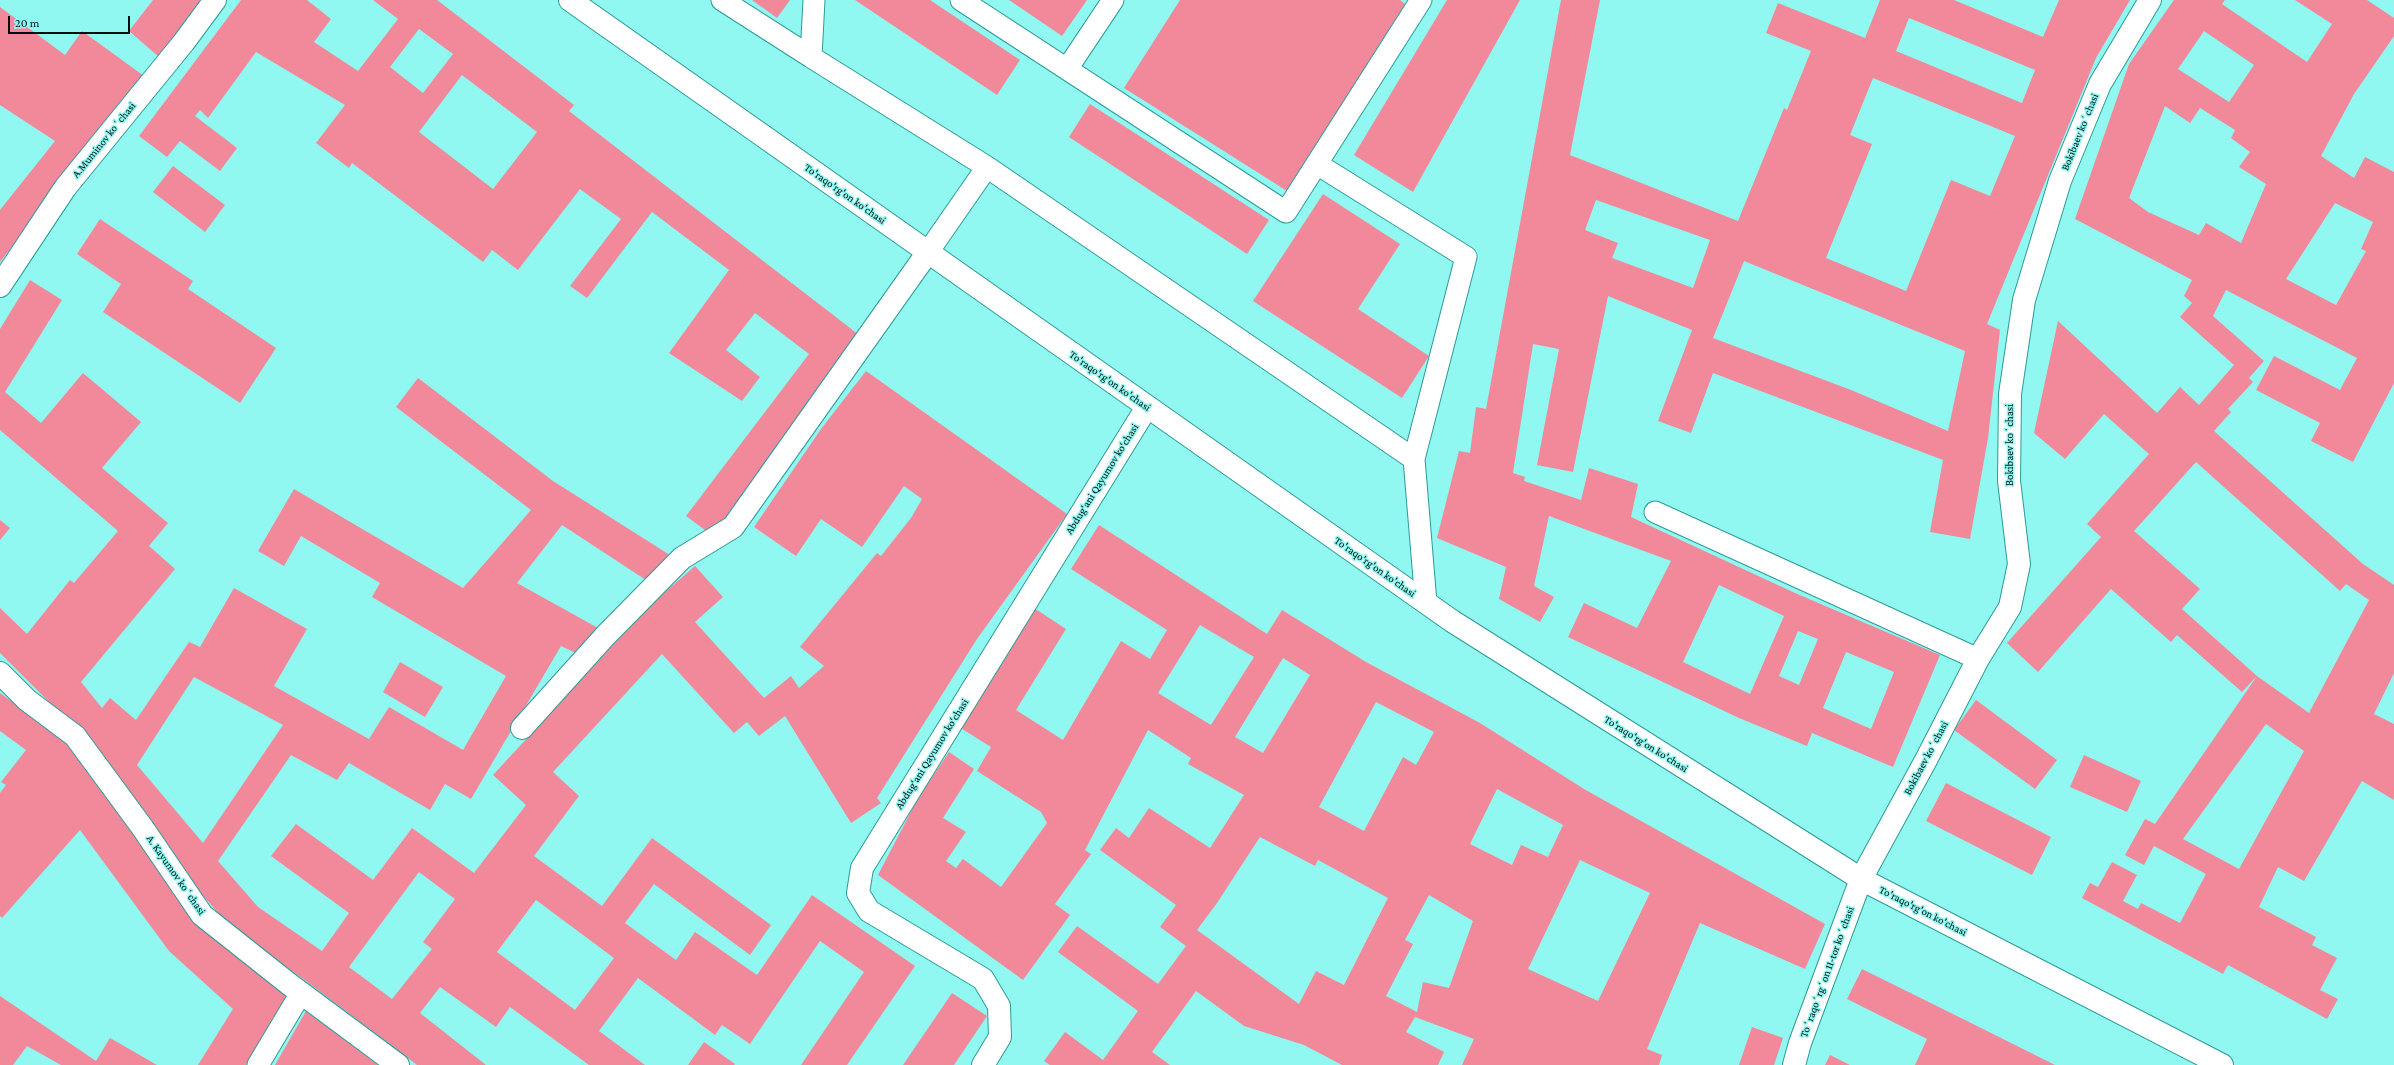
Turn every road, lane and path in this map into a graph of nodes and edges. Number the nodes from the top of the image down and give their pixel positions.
1 (215, 0) edge
2 (570, 0) edge
3 (722, 0) edge
4 (814, 0) edge
5 (961, 0) edge
6 (1113, 0) edge
7 (1421, 0) edge
8 (2150, 0) edge
9 (811, 56) junction
10 (1067, 69) junction
11 (1317, 164) junction
12 (987, 167) junction
13 (928, 252) junction
14 (0, 286) edge
15 (1147, 407) junction
16 (1414, 459) junction
17 (1655, 512) dead end
18 (1426, 603) junction
19 (1978, 659) junction
20 (0, 673) edge
21 (522, 728) dead end
22 (1861, 879) junction
23 (301, 993) junction
24 (258, 1065) edge
25 (398, 1065) edge
26 (983, 1065) edge
27 (1794, 1065) edge
28 (2222, 1065) edge

1 - 14 street, A.Muminov koʻchasi
2 - 13 street, To'raqo'rg'on ko'chasi
3 - 9 lane
4 - 9 lane
5 - 10 lane
6 - 10 lane
7 - 11 lane
8 - 19 street, Bokibaev koʻchasi
9 - 12 lane
10 - 11 lane
11 - 16 lane
12 - 13 lane
12 - 16 lane
13 - 15 street, To'raqo'rg'on ko'chasi
13 - 21 street
15 - 18 street, To'raqo'rg'on ko'chasi
15 - 26 street, Abdug‘ani Qayumov ko‘chasi
16 - 18 lane
17 - 19 lane
18 - 22 street, To'raqo'rg'on ko'chasi
19 - 22 street, Bokibaev koʻchasi
20 - 23 street, A. Kayumov koʻchasi
22 - 27 street, Toʻraqoʻrgʻon 11-tor koʻchasi
22 - 28 street, To'raqo'rg'on ko'chasi
23 - 24 lane
23 - 25 street, A. Kayumov koʻchasi

